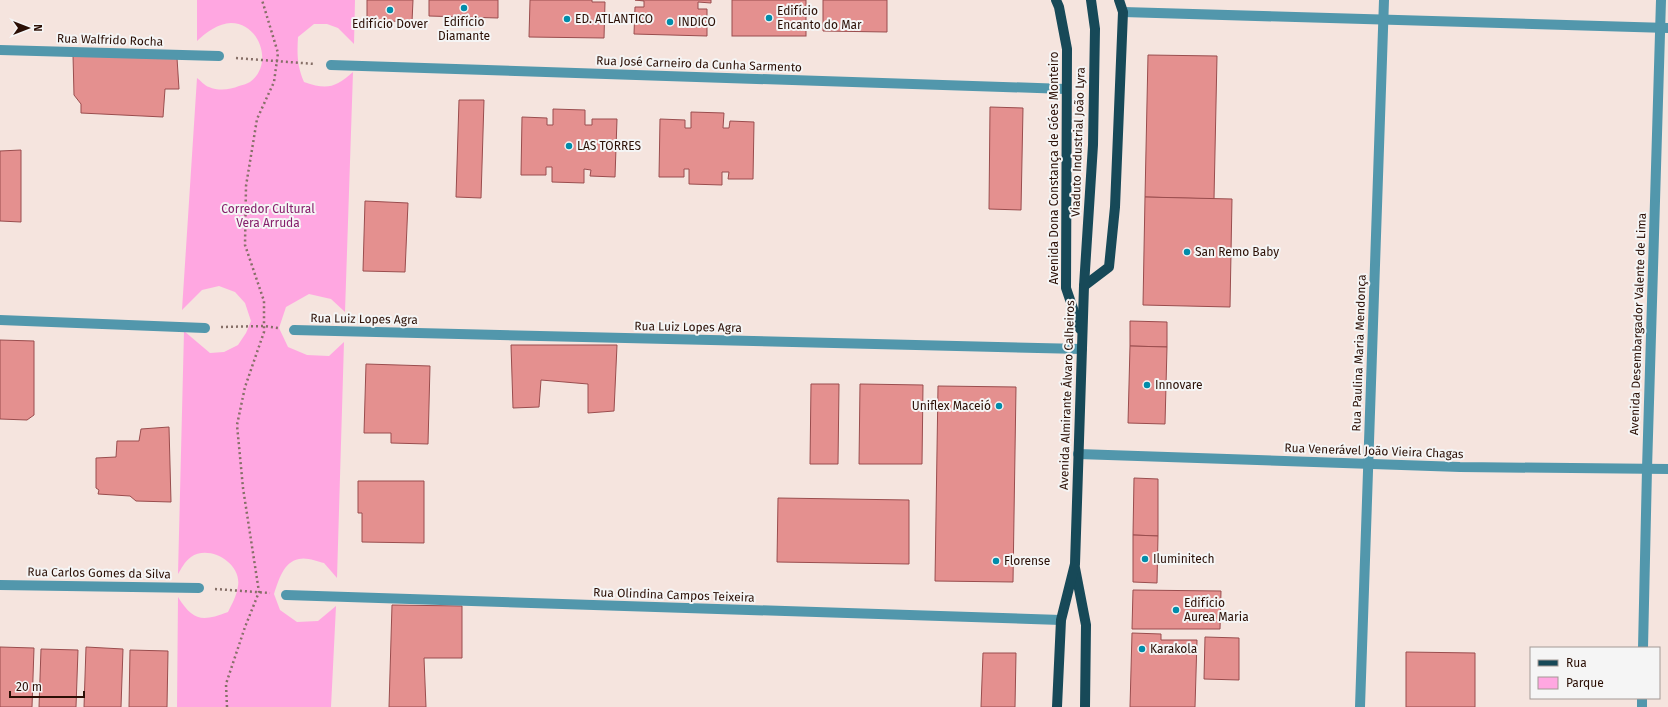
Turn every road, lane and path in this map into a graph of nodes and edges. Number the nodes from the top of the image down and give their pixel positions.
1 (262, 0) edge
2 (1056, 0) edge
3 (1091, 0) edge
4 (1119, 0) edge
5 (1384, 0) edge
6 (1661, 0) edge
7 (1123, 12) junction
8 (1383, 20) junction
9 (1664, 28) edge
10 (0, 50) edge
11 (219, 56) joint
12 (277, 61) junction
13 (331, 65) joint
14 (1066, 89) junction
15 (1084, 286) junction
16 (0, 320) edge
17 (264, 326) junction
18 (205, 328) joint
19 (294, 330) joint
20 (1082, 334) junction
21 (1082, 349) junction
22 (1078, 454) junction
23 (1368, 464) junction
24 (1647, 469) junction
25 (1668, 469) edge
26 (1075, 564) junction
27 (0, 585) edge
28 (199, 588) joint
29 (259, 592) junction
30 (286, 595) joint
31 (1061, 620) junction
32 (1643, 647) edge
33 (227, 707) edge
34 (1057, 707) edge
35 (1085, 707) edge
36 (1360, 707) edge

1 - 12 path
2 - 14 main road, Avenida Dona Constança de Góes Monteiro
3 - 15 main road, Viaduto Industrial João Lyra
4 - 7 main road, Avenida Almirante Álvaro Calheiros
5 - 8 street, Rua Paulina Maria Mendonça
6 - 9 street, Avenida Desembargador Valente de Lima
7 - 8 street
7 - 15 main road, Avenida Almirante Álvaro Calheiros
8 - 9 street
8 - 23 street, Rua Paulina Maria Mendonça
9 - 24 street, Avenida Desembargador Valente de Lima
10 - 11 street, Rua Walfrido Rocha
11 - 12 path
12 - 13 path
12 - 17 path
13 - 14 street, Rua José Carneiro da Cunha Sarmento
14 - 20 main road, Avenida Dona Constança de Góes Monteiro
15 - 20 main road, Avenida Almirante Álvaro Calheiros
16 - 18 street
17 - 18 path
17 - 19 path
17 - 29 path
19 - 21 street, Rua Luiz Lopes Agra
20 - 21 main road, Avenida Almirante Álvaro Calheiros
21 - 22 main road, Avenida Almirante Álvaro Calheiros
22 - 23 street, Rua Venerável João Vieira Chagas
22 - 26 main road, Avenida Almirante Álvaro Calheiros
23 - 24 street, Rua Venerável João Vieira Chagas
23 - 36 street, Rua Paulina Maria Mendonça
24 - 25 street, Rua Venerável João Vieira Chagas
24 - 32 street, Avenida Desembargador Valente de Lima
26 - 31 main road, Avenida Almirante Álvaro Calheiros
26 - 35 main road, Avenida Almirante Álvaro Calheiros
27 - 28 street, Rua Carlos Gomes da Silva
28 - 29 path
29 - 30 path
29 - 33 path
30 - 31 street, Rua Olindina Campos Teixeira
31 - 34 main road, Avenida Almirante Álvaro Calheiros

